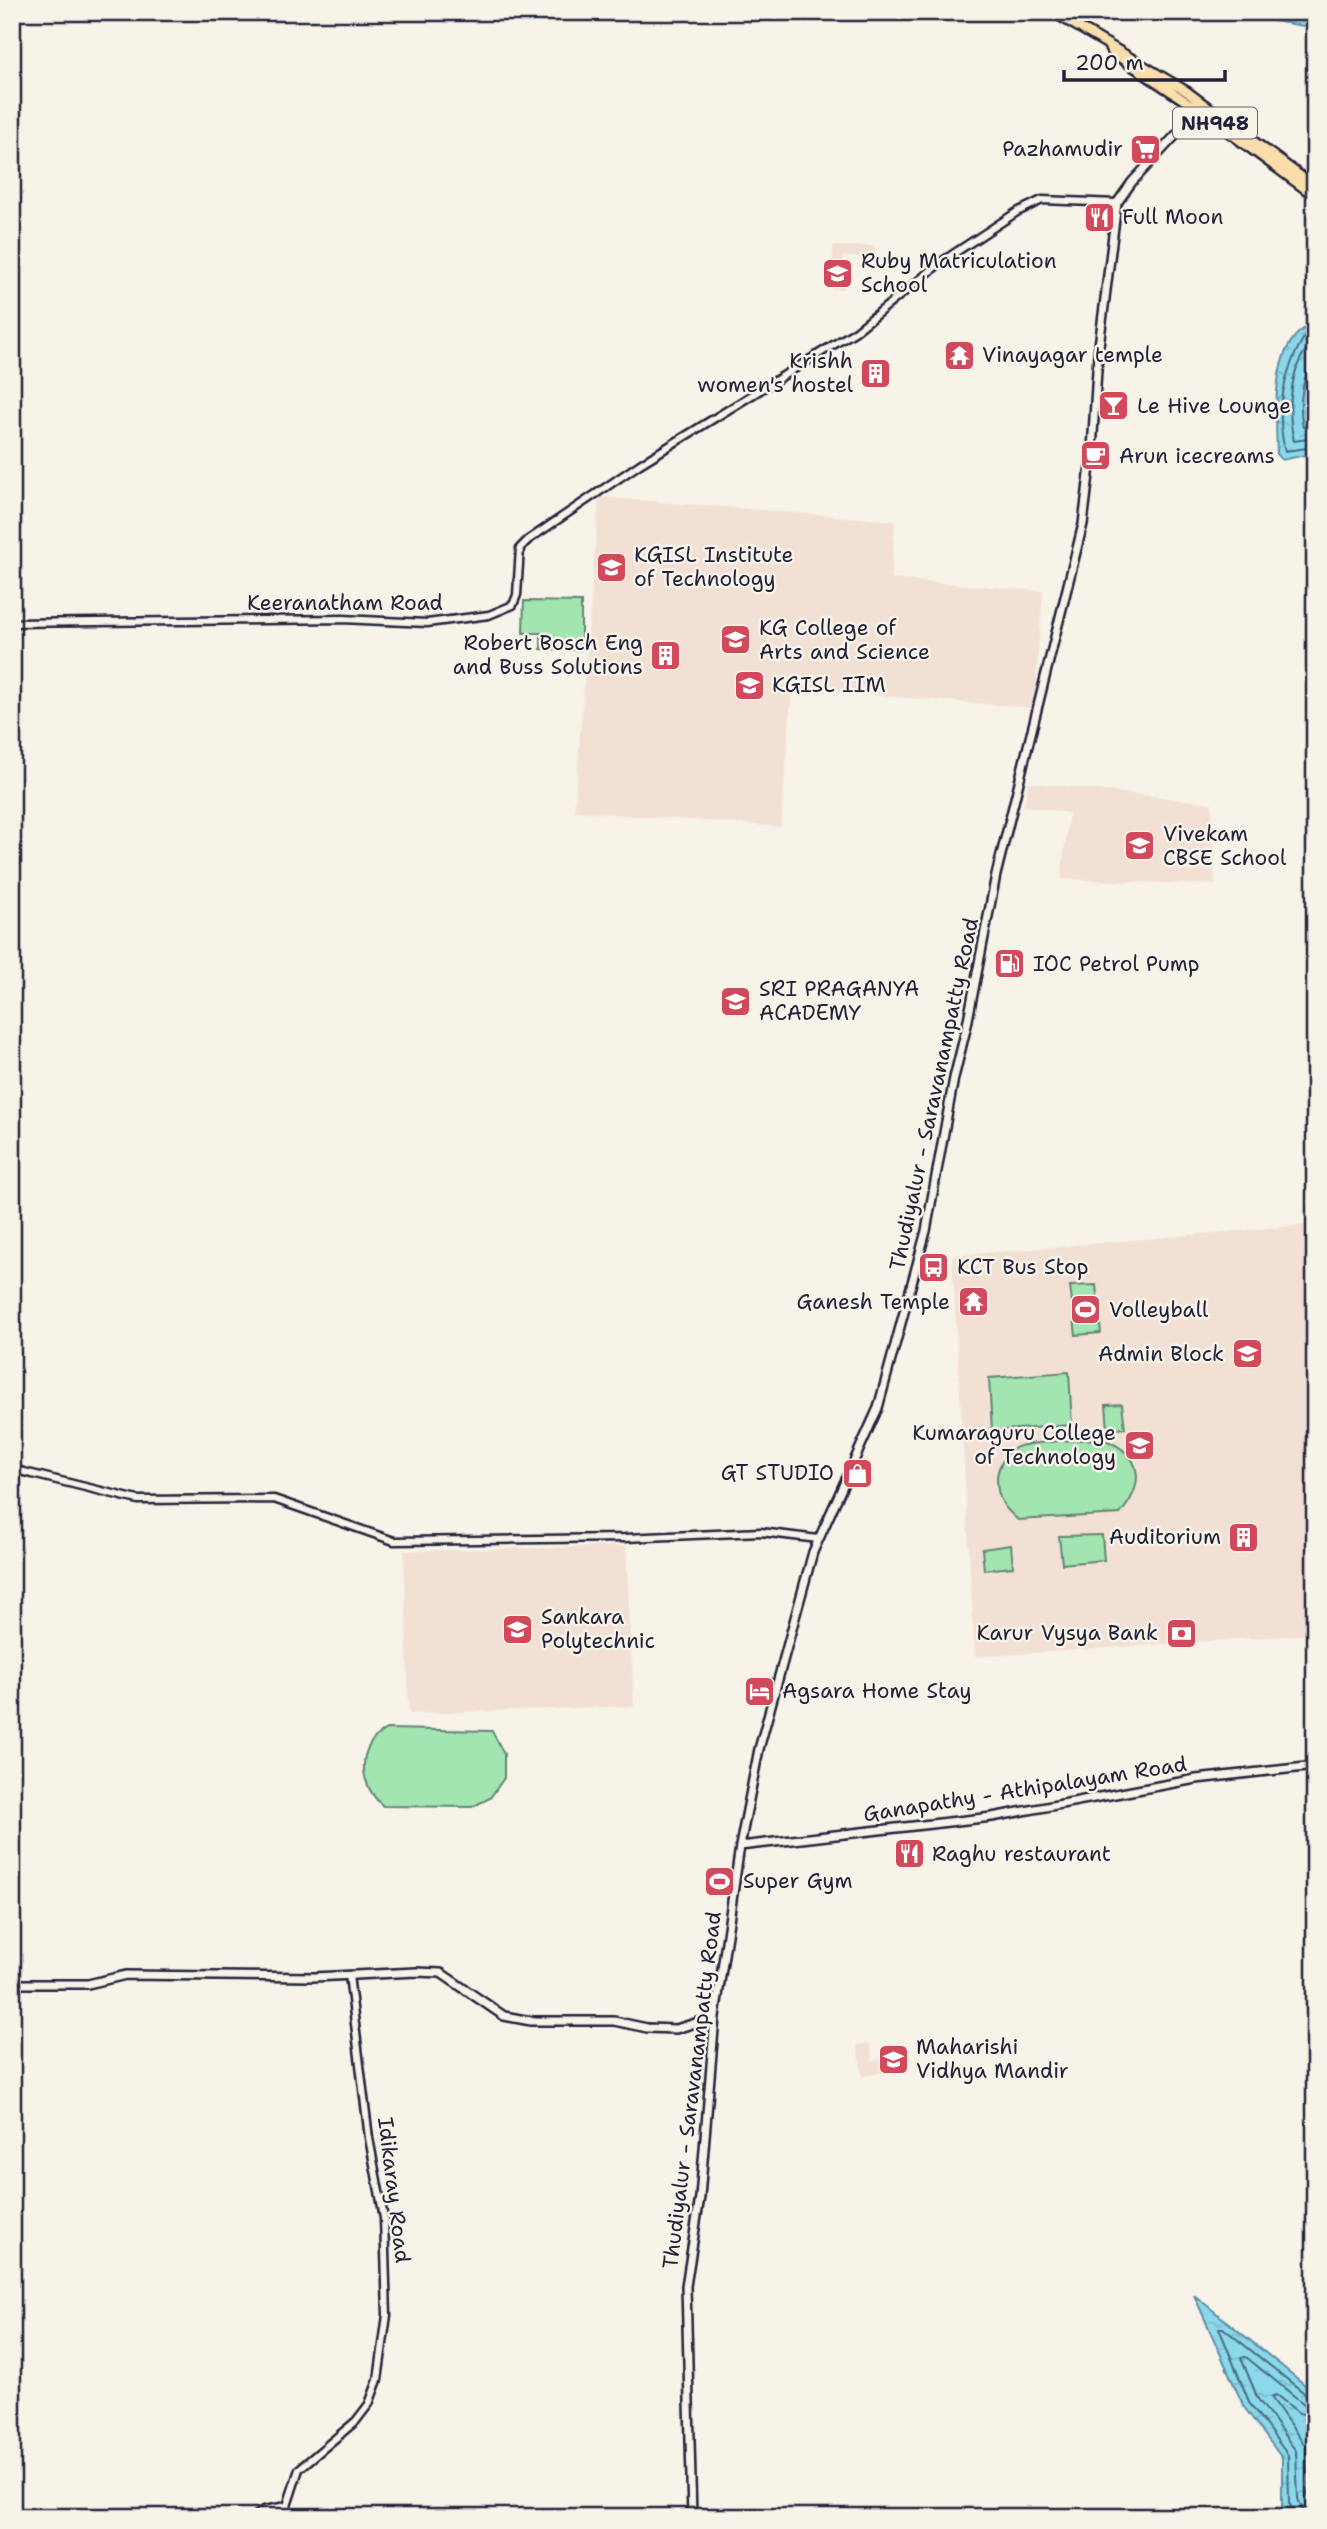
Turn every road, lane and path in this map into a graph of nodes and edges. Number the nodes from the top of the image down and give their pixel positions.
1 (1053, 12) edge
2 (1202, 107) junction
3 (1315, 187) edge
4 (1315, 196) edge
5 (1117, 203) junction
6 (12, 623) edge
7 (12, 1469) edge
8 (818, 1539) junction
9 (1315, 1766) edge
10 (740, 1846) junction
11 (349, 1975) junction
12 (12, 1984) edge
13 (715, 2017) junction
14 (254, 2517) edge
15 (692, 2517) edge

1 - 2 highway, NH948
2 - 3 highway, NH948
2 - 4 highway, NH948
2 - 5 main road
5 - 6 street, Keeranatham Road
5 - 8 main road, Thudiyalur - Saravanampatty Road
7 - 8 street
8 - 10 main road, Thudiyalur - Saravanampatty Road
9 - 10 main road, Ganapathy - Athipalayam Road
10 - 13 main road, Thudiyalur - Saravanampatty Road
11 - 12 main road
11 - 13 main road
11 - 14 street, Idikaray Road
13 - 15 main road, Thudiyalur - Saravanampatty Road

